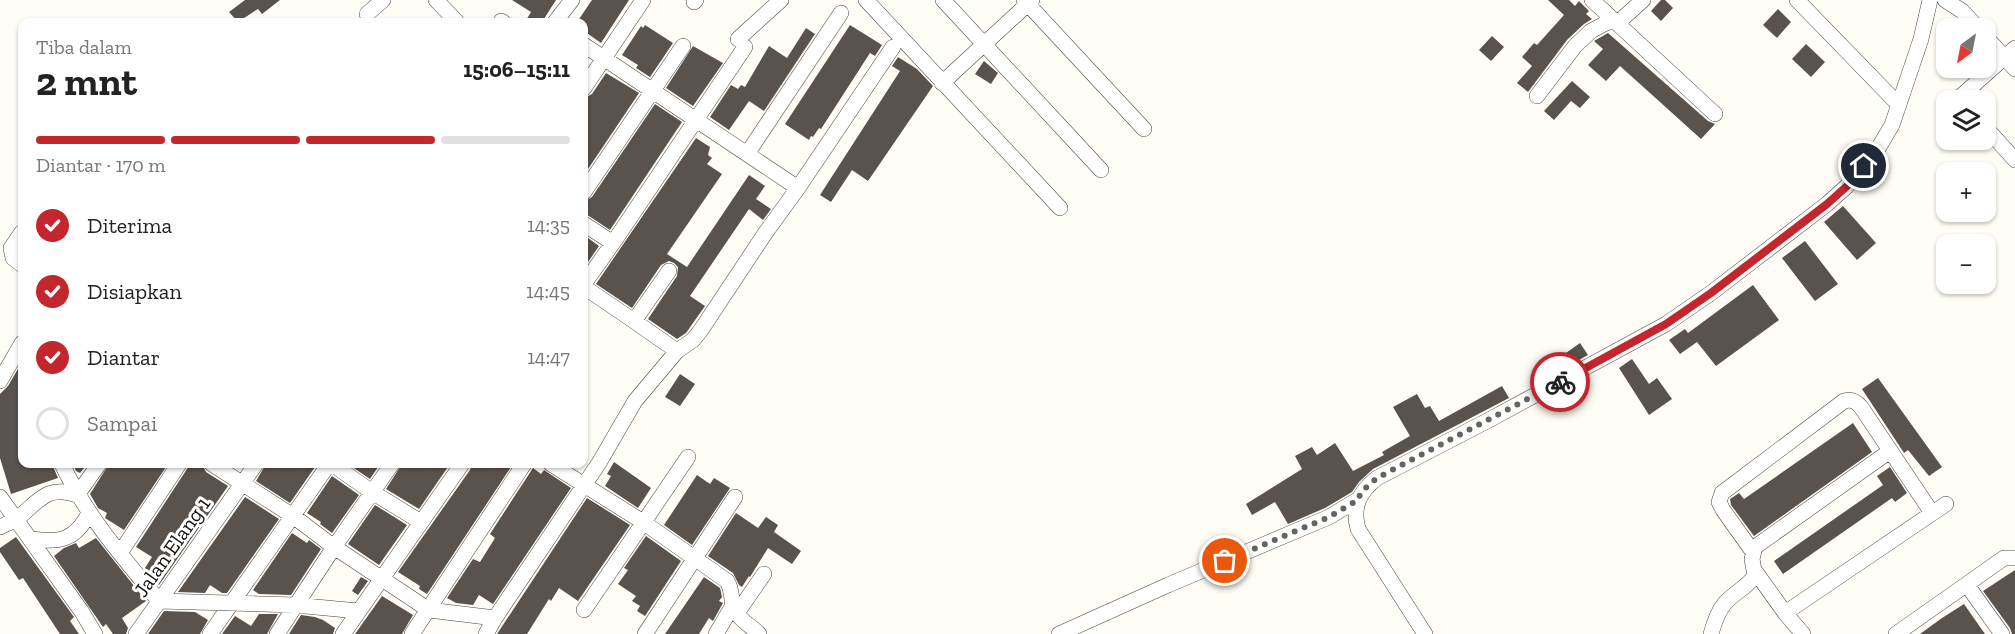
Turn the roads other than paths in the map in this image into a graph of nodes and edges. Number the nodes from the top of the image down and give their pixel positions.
1 (384, 0) edge
2 (436, 0) edge
3 (572, 0) edge
4 (643, 0) edge
5 (781, 0) edge
6 (866, 0) edge
7 (943, 0) edge
8 (1642, 0) edge
9 (1797, 0) edge
10 (1930, 0) edge
11 (1945, 0) edge
12 (1028, 1) edge
13 (1604, 10) edge
14 (842, 13) dead end
15 (367, 14) dead end
16 (453, 18) edge
17 (558, 18) edge
18 (1969, 18) edge
19 (1996, 43) edge
20 (984, 44) junction
21 (683, 46) dead end
22 (893, 47) dead end
23 (588, 48) edge
24 (2010, 52) edge
25 (603, 58) junction
26 (2015, 69) edge
27 (588, 81) edge
28 (942, 82) junction
29 (1969, 90) edge
30 (652, 91) junction
31 (1537, 96) dead end
32 (1899, 105) junction
33 (1715, 114) dead end
34 (696, 120) junction
35 (1144, 129) dead end
36 (1996, 139) edge
37 (747, 154) junction
38 (2015, 160) edge
39 (1101, 170) dead end
40 (588, 186) edge
41 (798, 188) junction
42 (1060, 208) dead end
43 (588, 227) edge
44 (18, 238) edge
45 (613, 243) junction
46 (18, 262) edge
47 (669, 271) dead end
48 (588, 279) edge
49 (588, 288) edge
50 (634, 321) junction
51 (18, 350) edge
52 (677, 351) junction
53 (0, 381) edge
54 (1890, 451) junction
55 (688, 457) dead end
56 (64, 468) edge
57 (96, 468) edge
58 (176, 468) edge
59 (218, 468) edge
60 (253, 468) edge
61 (328, 468) edge
62 (337, 468) edge
63 (390, 468) edge
64 (459, 468) edge
65 (521, 468) edge
66 (557, 468) edge
67 (242, 484) junction
68 (584, 485) junction
69 (372, 492) junction
70 (77, 495) junction
71 (0, 497) edge
72 (735, 497) dead end
73 (1358, 500) junction
74 (1946, 504) dead end
75 (89, 513) junction
76 (1932, 513) junction
77 (293, 516) junction
78 (15, 520) junction
79 (421, 522) junction
80 (643, 522) junction
81 (0, 527) edge
82 (32, 539) junction
83 (334, 547) junction
84 (1752, 552) junction
85 (120, 553) junction
86 (695, 558) junction
87 (2015, 558) edge
88 (1755, 572) junction
89 (764, 574) dead end
90 (381, 578) junction
91 (1967, 585) junction
92 (159, 601) junction
93 (231, 604) junction
94 (295, 605) junction
95 (735, 609) junction
96 (429, 610) junction
97 (584, 610) dead end
98 (358, 611) junction
99 (1785, 614) junction
100 (495, 618) junction
101 (1916, 629) edge
102 (95, 634) edge
103 (136, 634) edge
104 (210, 634) edge
105 (277, 634) edge
106 (343, 634) edge
107 (412, 634) edge
108 (486, 634) edge
109 (645, 634) edge
110 (716, 634) edge
111 (759, 634) edge
112 (1059, 634) edge
113 (1425, 634) edge
114 (1712, 634) edge
115 (1803, 634) edge
116 (1896, 634) edge
117 (2002, 634) edge

1 - 15 street
2 - 16 street
3 - 17 street
4 - 25 street
5 - 34 street
6 - 28 street
7 - 20 street
8 - 13 street
9 - 32 street
10 - 32 street
11 - 18 street
12 - 20 street
12 - 35 street
13 - 31 street
13 - 33 street
14 - 37 street
19 - 24 street
20 - 28 street
20 - 39 street
21 - 30 street
22 - 41 street
23 - 25 street
24 - 26 street
24 - 29 street
25 - 27 street
25 - 30 street
28 - 42 street
30 - 34 street
30 - 40 street
32 - 73 street
34 - 37 street
34 - 45 street
36 - 38 street
37 - 41 street
41 - 52 street
43 - 45 street
44 - 46 street
45 - 48 street
47 - 50 street
49 - 50 street
50 - 52 street
51 - 53 street
52 - 68 street
54 - 76 street
54 - 84 street
54 - 84 street
55 - 80 street
56 - 70 street
57 - 70 street
58 - 85 street
59 - 67 street
60 - 67 street, Jalan Elang 1
61 - 77 street
62 - 69 street
63 - 69 street
64 - 79 street
65 - 96 street
66 - 68 street
67 - 77 street
67 - 92 street, Jalan Elang 1
68 - 80 street
68 - 100 street
69 - 79 street
69 - 83 street
70 - 75 street
70 - 78 street
71 - 78 street
72 - 86 street
73 - 112 street
73 - 113 street
74 - 76 street
75 - 82 street
75 - 85 street
76 - 99 street
77 - 83 street
77 - 93 street
78 - 81 street
78 - 82 street
79 - 90 street
80 - 86 street
80 - 97 street
82 - 102 street
83 - 90 street
83 - 94 street
84 - 88 street
85 - 92 street
86 - 95 street
86 - 109 street
87 - 91 street
88 - 99 street
88 - 114 street
89 - 95 street
90 - 96 street
90 - 98 street
91 - 101 street
91 - 117 street
92 - 93 street
92 - 103 street, Jalan Elang 1
93 - 94 street
93 - 104 street
94 - 98 street
94 - 105 street
95 - 110 street
95 - 111 street
96 - 100 street
96 - 107 street
98 - 106 street
99 - 115 street
100 - 108 street
101 - 116 street

